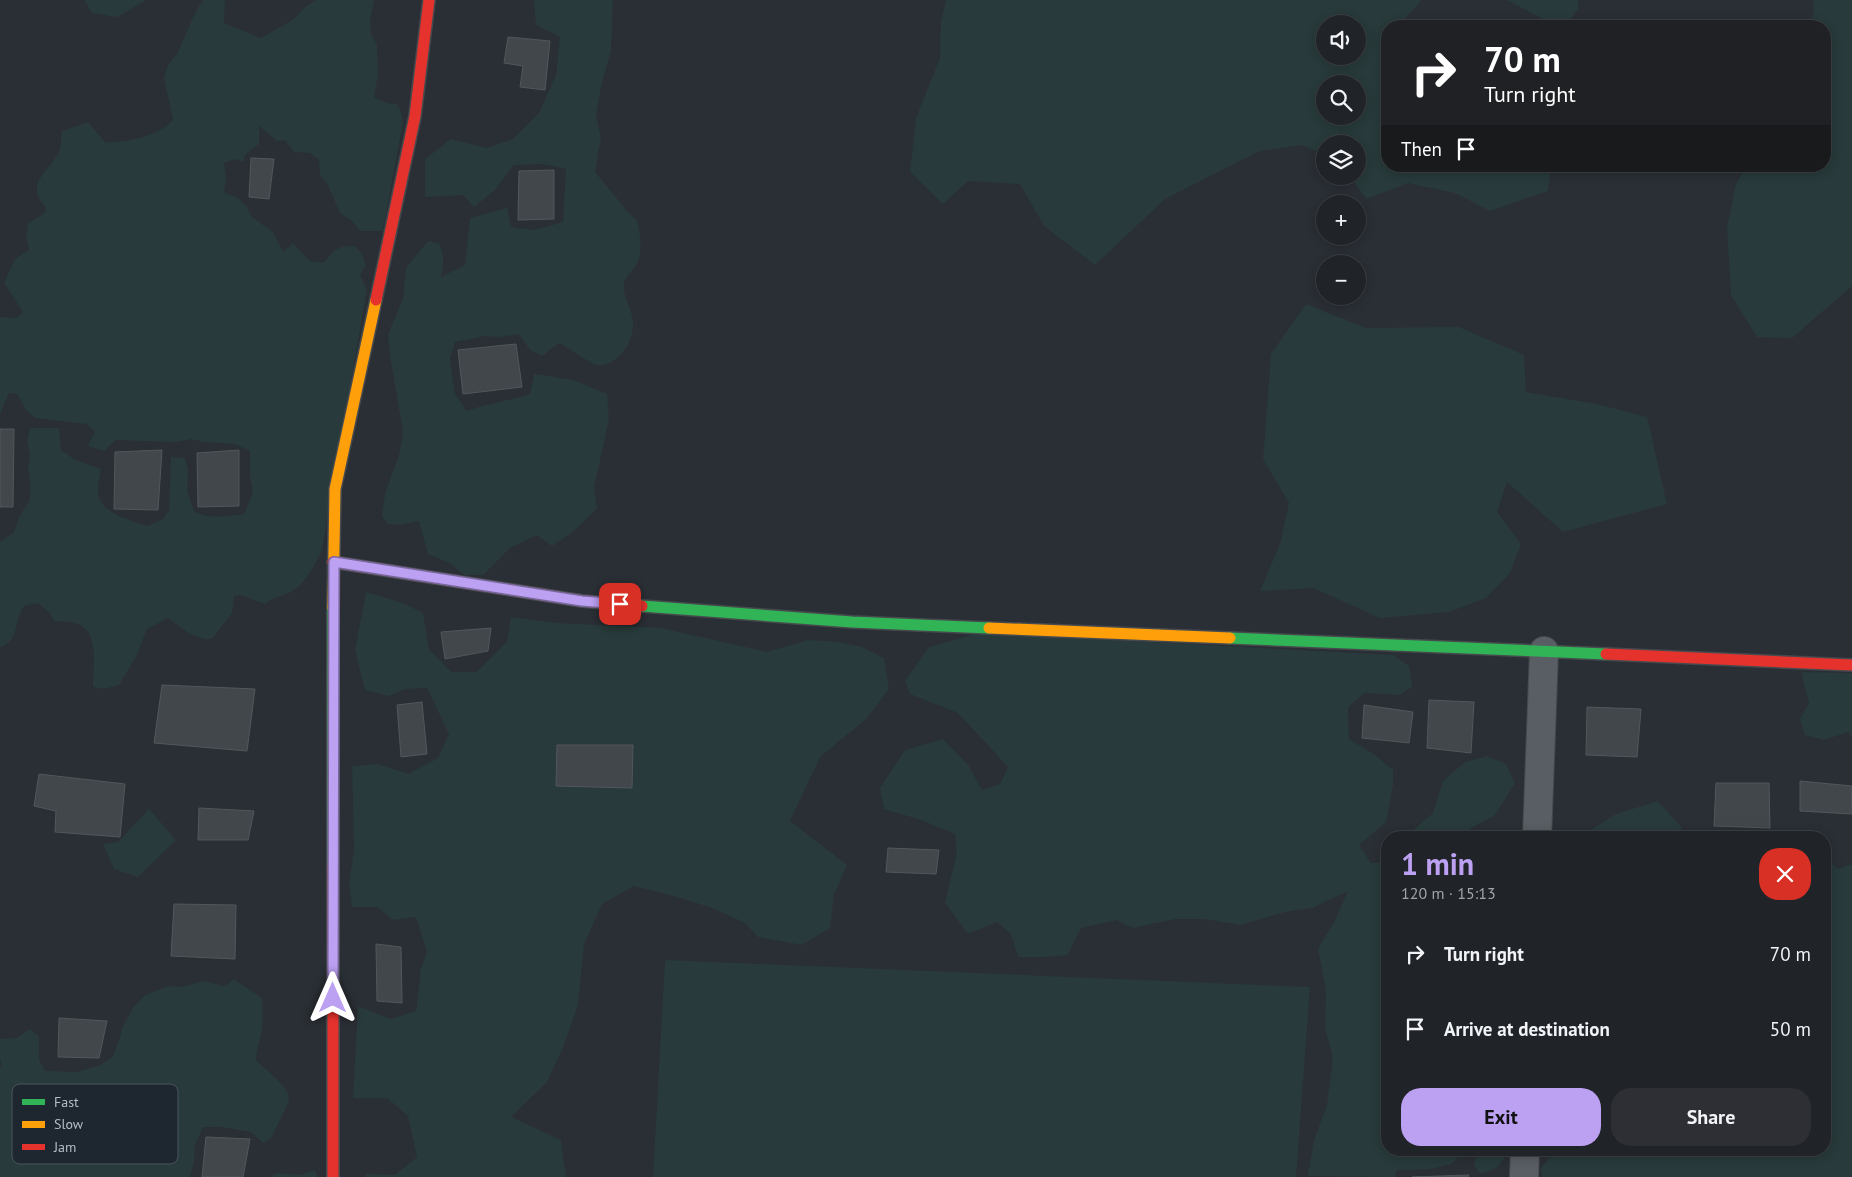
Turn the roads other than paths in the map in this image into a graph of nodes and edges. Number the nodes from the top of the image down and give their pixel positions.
1 (429, 0) edge
2 (334, 562) junction
3 (1544, 652) junction
4 (1852, 665) edge
5 (1536, 831) edge
6 (1525, 1156) edge
7 (333, 1177) edge
8 (1524, 1177) edge

1 - 2 street
2 - 3 street
2 - 7 street
3 - 4 street
3 - 5 street
6 - 8 street

